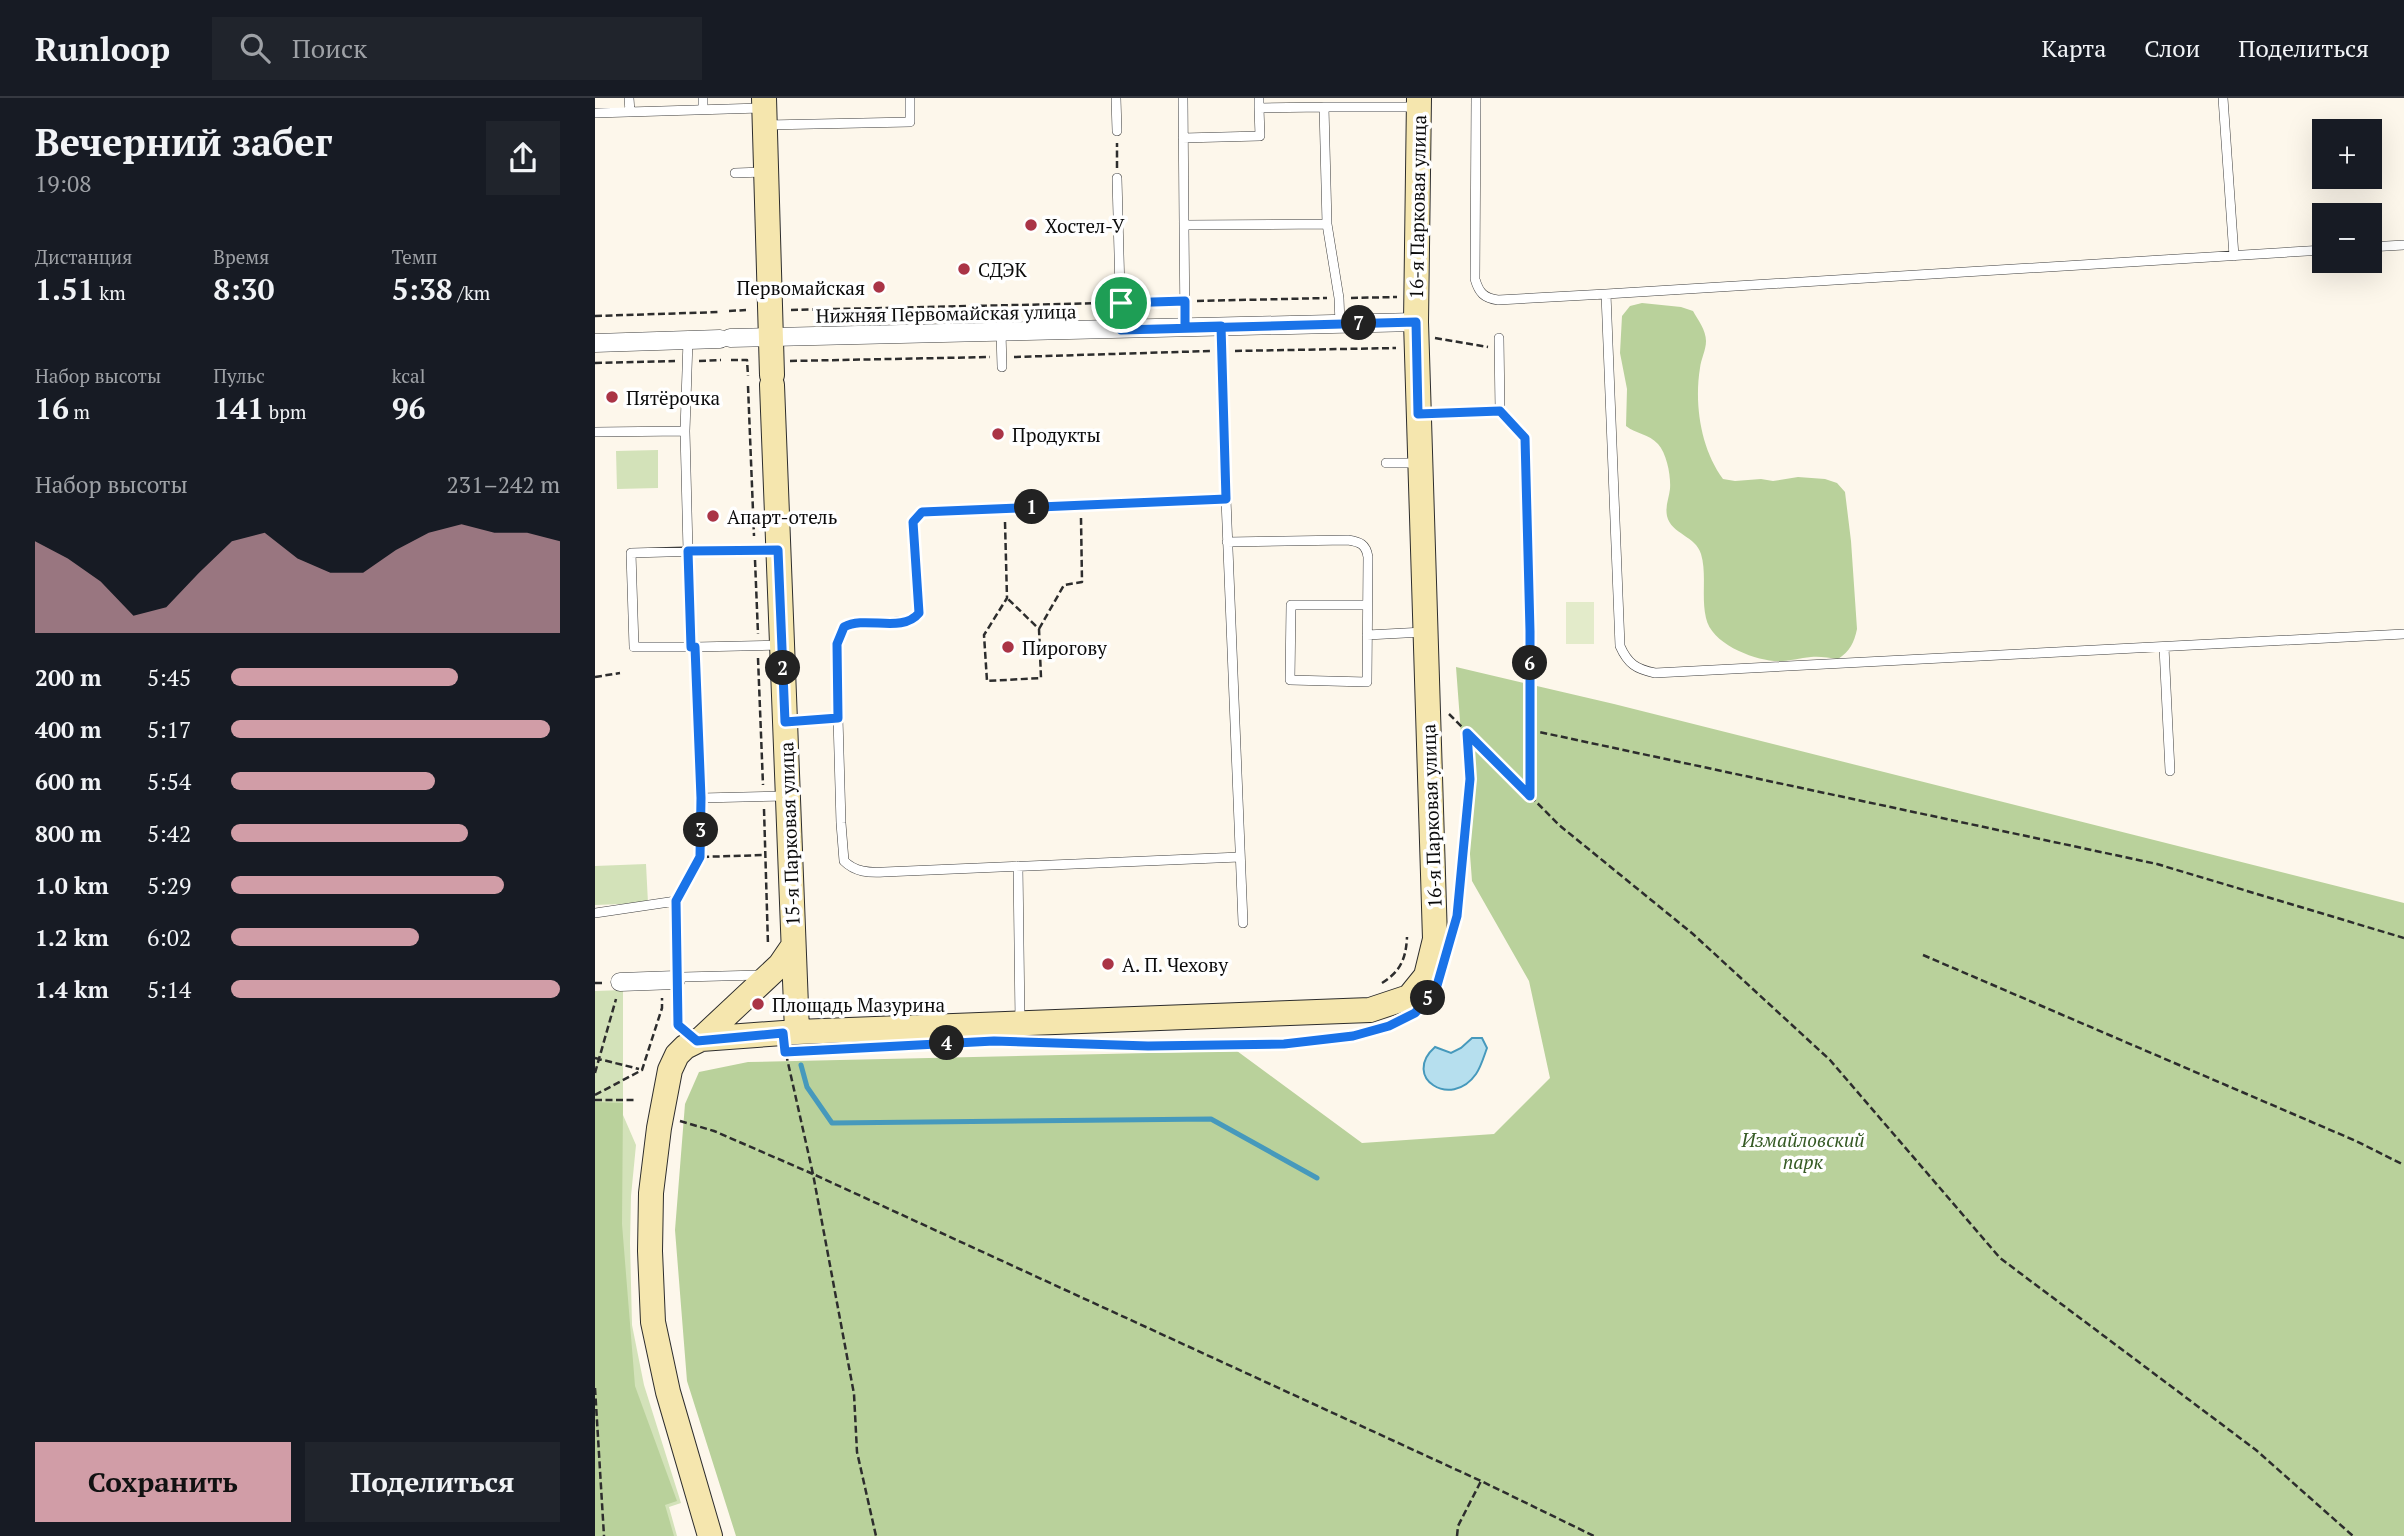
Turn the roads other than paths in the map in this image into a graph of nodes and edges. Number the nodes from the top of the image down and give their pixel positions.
1 (629, 98) edge
2 (703, 98) edge
3 (910, 98) edge
4 (1116, 98) edge
5 (1183, 98) edge
6 (1476, 98) edge
7 (2223, 98) edge
8 (1259, 103) edge
9 (1419, 103) edge
10 (1324, 107) junction
11 (703, 109) junction
12 (764, 110) edge
13 (630, 112) junction
14 (595, 113) edge
15 (1117, 131) road end
16 (1183, 138) junction
17 (766, 172) junction
18 (735, 173) dead end
19 (1117, 178) road end
20 (1327, 224) junction
21 (1184, 225) junction
22 (2404, 245) edge
23 (2382, 246) edge
24 (2312, 251) edge
25 (2234, 256) junction
26 (1606, 294) junction
27 (1340, 324) junction
28 (1221, 326) junction
29 (1185, 327) junction
30 (1121, 330) junction
31 (1422, 330) junction
32 (1001, 332) junction
33 (770, 338) junction
34 (688, 340) junction
35 (595, 343) edge
36 (1499, 343) road end
37 (1002, 362) road end
38 (1500, 411) junction
39 (1418, 414) junction
40 (685, 431) junction
41 (595, 432) edge
42 (1386, 463) dead end
43 (1419, 463) junction
44 (1226, 499) junction
45 (1227, 542) junction
46 (766, 549) junction
47 (688, 551) junction
48 (1367, 606) junction
49 (1530, 631) road end
50 (1424, 632) junction
51 (2404, 634) edge
52 (1367, 635) junction
53 (770, 645) junction
54 (693, 647) junction
55 (2164, 647) junction
56 (838, 718) junction
57 (785, 722) junction
58 (2170, 771) dead end
59 (775, 796) junction
60 (1240, 857) junction
61 (1018, 866) junction
62 (595, 914) edge
63 (1243, 923) dead end
64 (781, 946) junction
65 (770, 974) junction
66 (669, 981) junction
67 (621, 982) road end
68 (1020, 1023) junction
69 (790, 1032) junction
70 (699, 1040) junction
71 (710, 1536) edge

1 - 13 lane
2 - 11 lane
3 - 12 lane
4 - 15 lane
5 - 16 lane
6 - 26 lane
7 - 25 lane
8 - 10 lane
8 - 16 lane
9 - 10 lane
9 - 31 main road, 16-я Парковая улица
10 - 20 lane
11 - 12 lane
11 - 13 lane
12 - 17 main road, 15-я Парковая улица
13 - 14 lane
16 - 21 lane
17 - 18 lane
17 - 33 main road, 15-я Парковая улица
19 - 30 lane
20 - 21 lane
20 - 27 lane
21 - 29 lane
22 - 23 lane
24 - 25 lane
25 - 26 lane
26 - 55 lane
27 - 28 street, Нижняя Первомайская улица
27 - 31 street, Нижняя Первомайская улица
28 - 29 street, Нижняя Первомайская улица
28 - 44 lane
29 - 30 street, Нижняя Первомайская улица
30 - 32 street, Нижняя Первомайская улица
31 - 39 main road, 16-я Парковая улица
32 - 33 street, Нижняя Первомайская улица
32 - 37 lane
33 - 34 street, Нижняя Первомайская улица
33 - 46 main road, 15-я Парковая улица
34 - 35 street, Нижняя Первомайская улица
34 - 40 lane
36 - 38 lane
38 - 39 lane
38 - 49 lane
39 - 43 main road, 16-я Парковая улица
40 - 41 lane
40 - 47 lane
42 - 43 lane
43 - 50 main road, 16-я Парковая улица
44 - 45 lane
44 - 56 lane
45 - 48 lane
45 - 60 lane
46 - 47 lane
46 - 53 main road, 15-я Парковая улица
47 - 54 lane
48 - 52 lane
48 - 52 lane
50 - 52 lane
50 - 68 main road, 16-я Парковая улица
51 - 55 lane
53 - 54 lane
53 - 57 main road, 15-я Парковая улица
54 - 59 lane
55 - 58 lane
56 - 57 lane
56 - 61 lane
57 - 59 main road, 15-я Парковая улица
59 - 64 main road, 15-я Парковая улица
60 - 61 lane
60 - 63 lane
61 - 68 lane
62 - 66 lane
64 - 65 main road, 15-я Парковая улица
64 - 69 main road, 15-я Парковая улица
65 - 66 lane
65 - 70 main road, 15-я Парковая улица
66 - 67 street
66 - 70 lane
68 - 69 main road, 16-я Парковая улица
69 - 70 main road, 16-я Парковая улица
70 - 71 main road, 15-я Парковая улица

